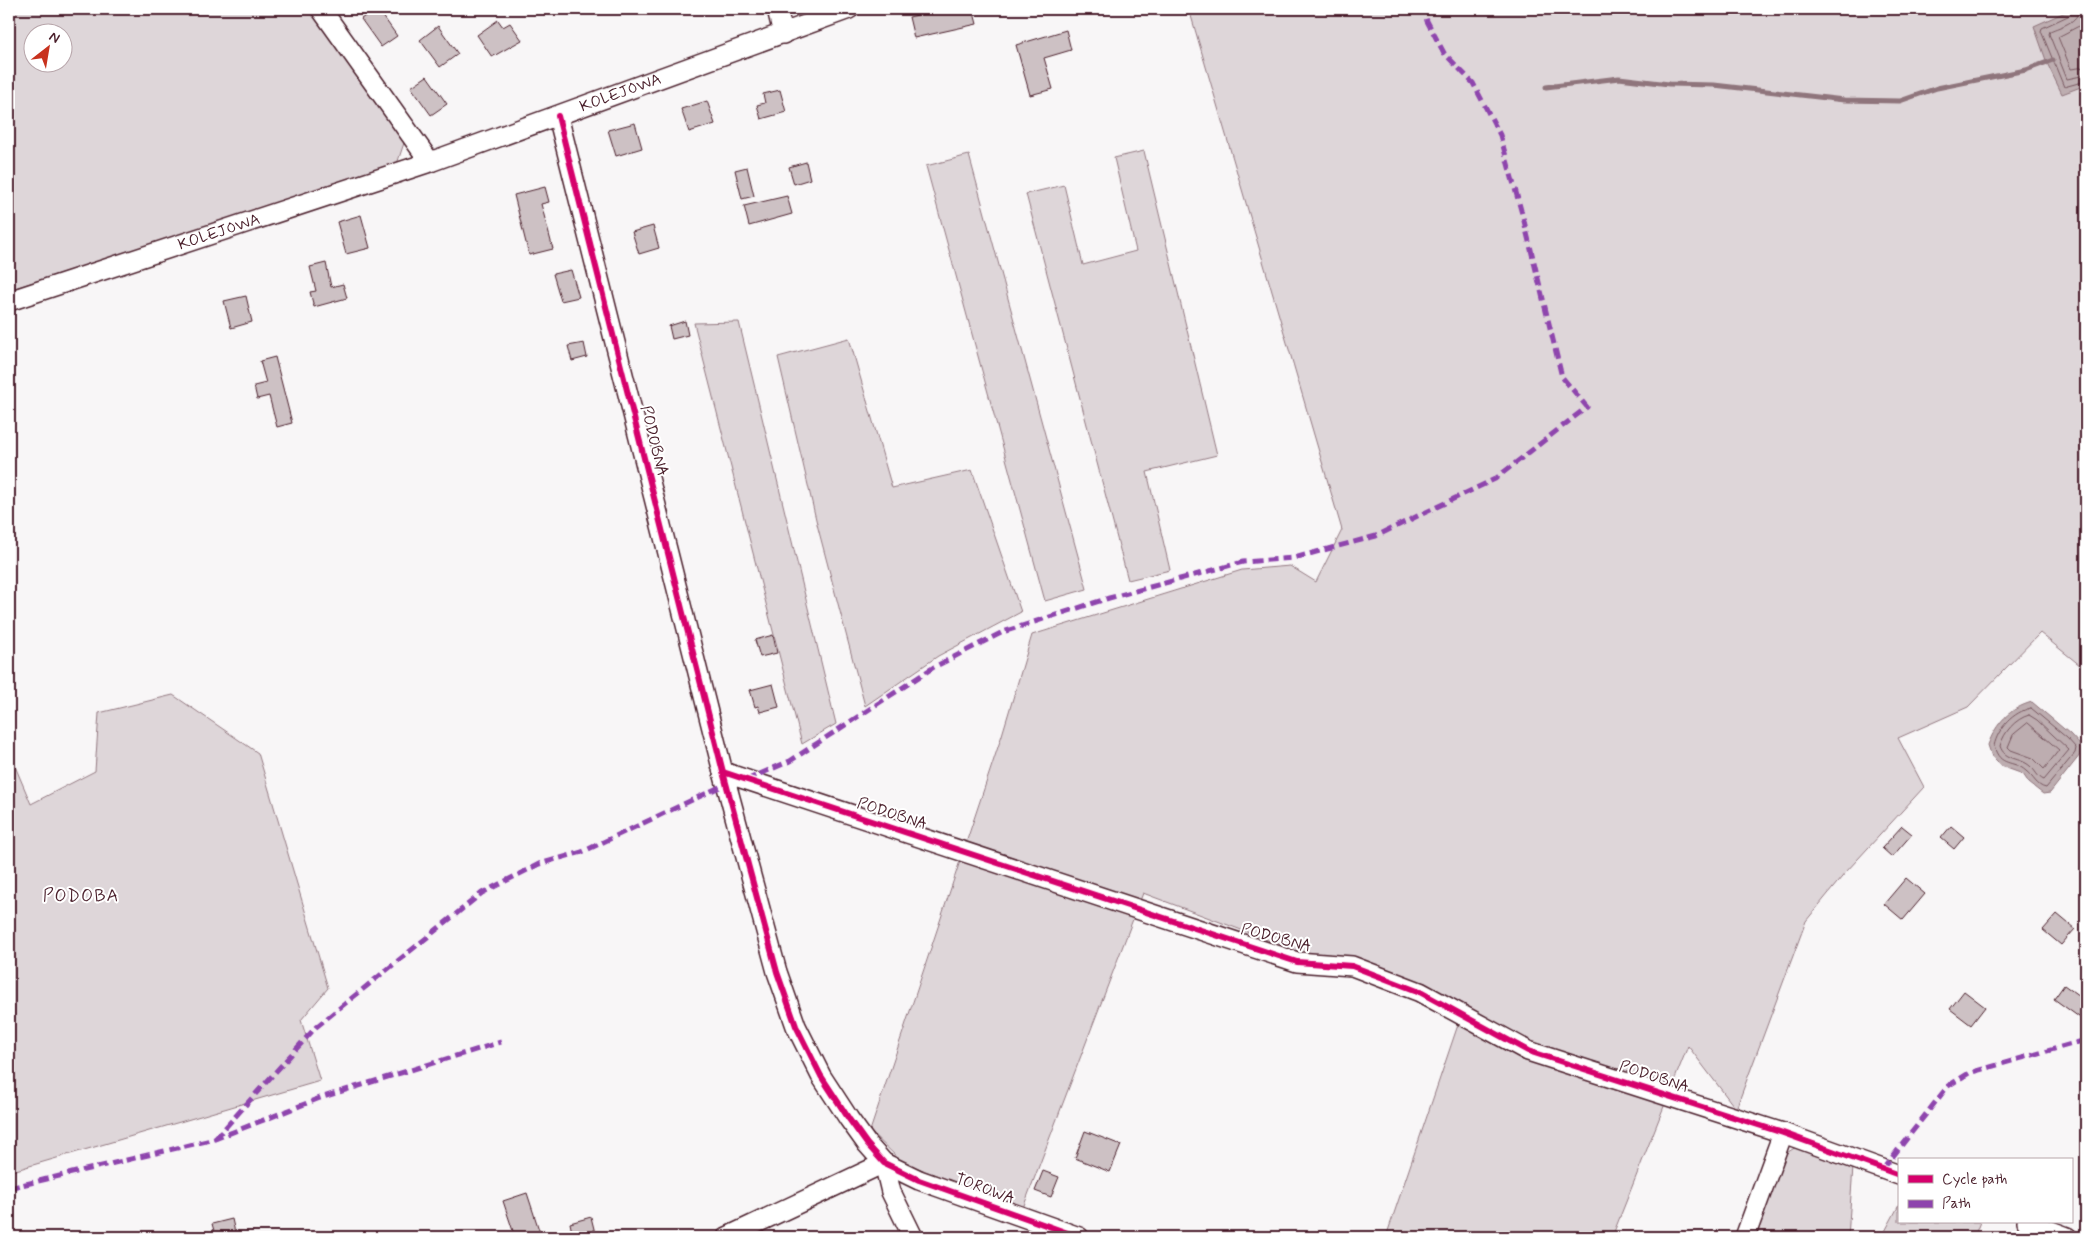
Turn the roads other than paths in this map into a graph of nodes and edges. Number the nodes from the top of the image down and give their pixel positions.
1 (320, 9) edge
2 (777, 9) edge
3 (849, 9) edge
4 (783, 34) junction
5 (558, 116) junction
6 (430, 162) junction
7 (9, 301) edge
8 (723, 772) junction
9 (1783, 1133) junction
10 (884, 1162) junction
11 (1898, 1175) edge
12 (2032, 1224) edge
13 (727, 1237) edge
14 (913, 1237) edge
15 (1079, 1237) edge
16 (1745, 1237) edge
17 (2067, 1237) edge

1 - 6 street
2 - 4 street
3 - 4 street, KOLEJOWA
4 - 5 street, KOLEJOWA
5 - 6 street, KOLEJOWA
5 - 8 street, PODOBNA
6 - 7 street, KOLEJOWA
8 - 9 street, PODOBNA
8 - 10 street, PODOBNA
9 - 11 street, PODOBNA
9 - 16 street
10 - 13 street
10 - 14 street
10 - 15 street, TOROWA
12 - 17 street

